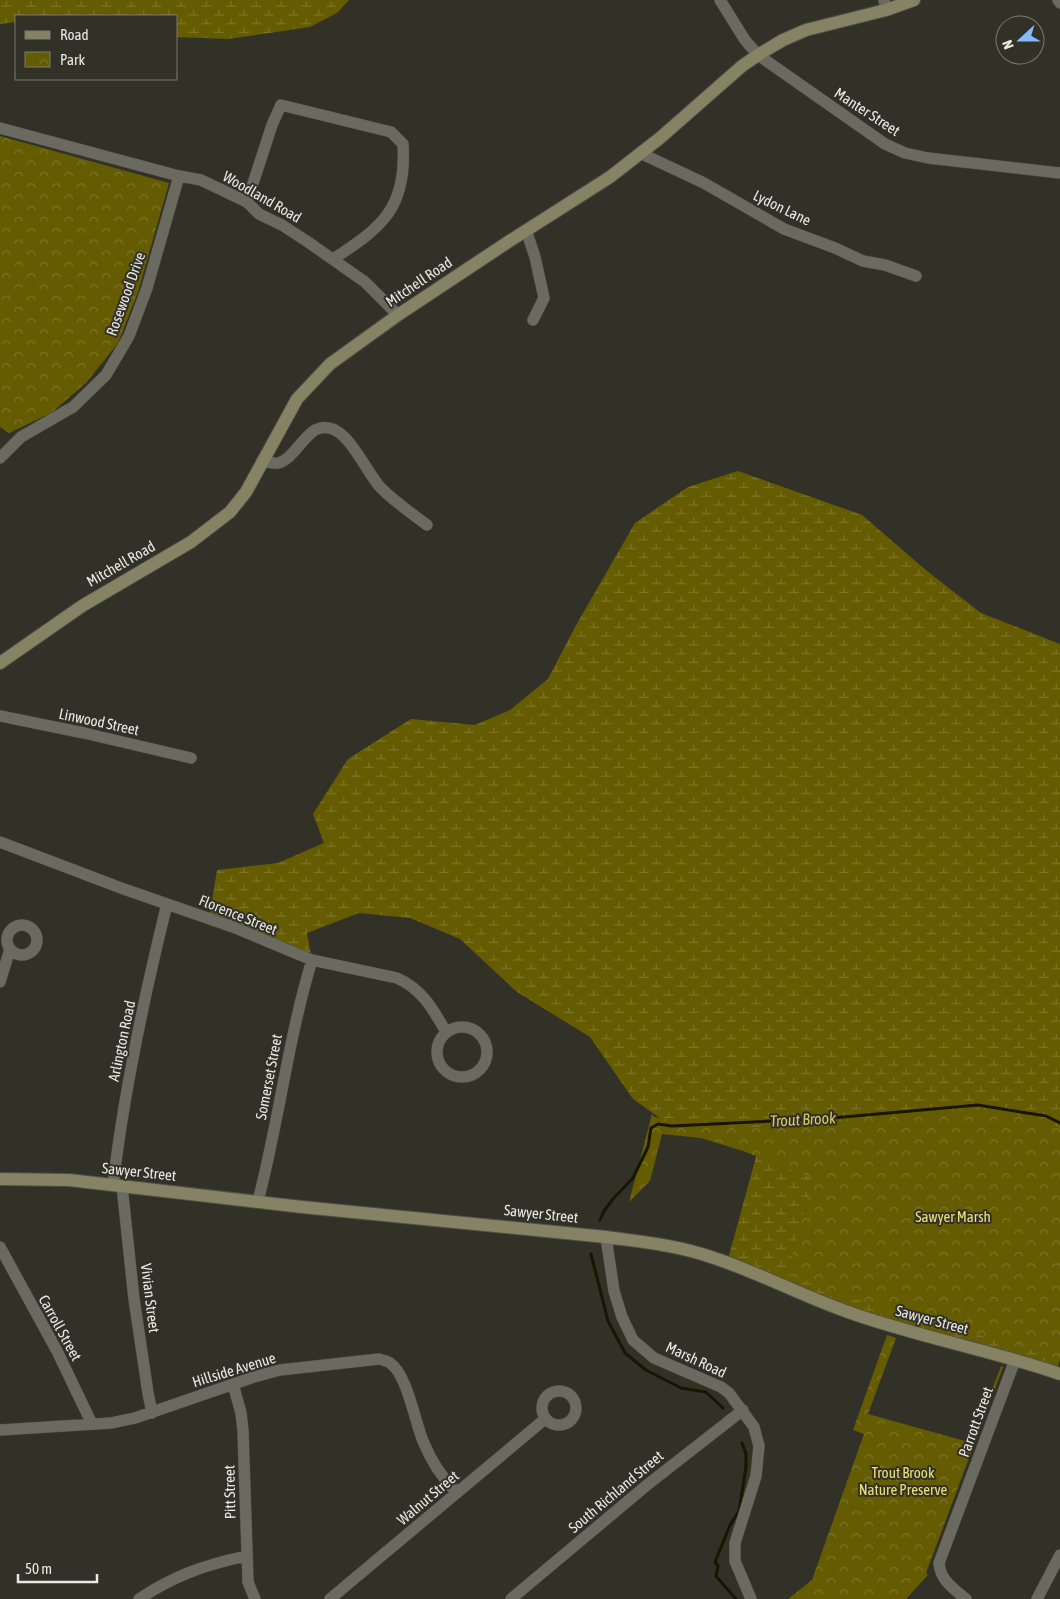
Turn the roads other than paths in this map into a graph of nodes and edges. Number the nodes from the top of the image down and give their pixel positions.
1 (720, 0) edge
2 (914, 0) edge
3 (885, 5) edge
4 (758, 55) junction
5 (0, 128) edge
6 (640, 154) junction
7 (1060, 173) edge
8 (178, 176) junction
9 (247, 202) junction
10 (526, 230) junction
11 (333, 259) junction
12 (916, 276) dead end
13 (398, 315) junction
14 (533, 320) dead end
15 (0, 458) edge
16 (262, 461) junction
17 (427, 525) dead end
18 (0, 663) edge
19 (0, 716) edge
20 (191, 758) dead end
21 (0, 842) edge
22 (166, 904) junction
23 (10, 949) dead end
24 (312, 960) junction
25 (0, 982) edge
26 (446, 1032) junction
27 (0, 1179) edge
28 (118, 1186) junction
29 (258, 1201) junction
30 (606, 1237) junction
31 (0, 1247) edge
32 (1015, 1360) junction
33 (1060, 1374) edge
34 (233, 1384) junction
35 (743, 1410) junction
36 (152, 1413) junction
37 (545, 1419) dead end
38 (92, 1424) junction
39 (0, 1430) edge
40 (457, 1493) junction
41 (1060, 1555) edge
42 (246, 1556) junction
43 (751, 1598) edge
44 (139, 1599) edge
45 (255, 1599) edge
46 (330, 1599) edge
47 (511, 1599) edge
48 (966, 1599) edge
49 (1037, 1599) edge

1 - 4 street, Manter Street
2 - 3 street, Mitchell Road
3 - 4 street, Mitchell Road
4 - 6 street, Mitchell Road
4 - 7 street, Manter Street
5 - 8 street, Woodland Road
6 - 10 street, Mitchell Road
6 - 12 street, Lydon Lane
8 - 9 street, Woodland Road
8 - 15 street, Rosewood Drive
9 - 11 street, Woodland Road
9 - 11 street
10 - 13 street, Mitchell Road
10 - 14 street
11 - 13 street, Woodland Road
13 - 16 street, Mitchell Road
16 - 17 street
16 - 18 street, Mitchell Road
19 - 20 street, Linwood Street
21 - 22 street, Florence Street
22 - 24 street, Florence Street
22 - 28 street, Arlington Road
23 - 25 street
24 - 26 street, Florence Street
24 - 29 street, Somerset Street
26 - 26 street
27 - 28 street, Sawyer Street
28 - 29 street, Sawyer Street
28 - 36 street, Vivian Street
29 - 30 street, Sawyer Street
30 - 32 street, Sawyer Street
30 - 35 street, Marsh Road
31 - 38 street, Carroll Street
32 - 33 street, Sawyer Street
32 - 48 street, Parrott Street
34 - 36 street, Hillside Avenue
34 - 40 street, Hillside Avenue
34 - 42 street, Pitt Street
35 - 43 street, Marsh Road
35 - 47 street, South Richland Street
36 - 38 street, Hillside Avenue
37 - 40 street, Walnut Street
38 - 39 street, Hillside Avenue
40 - 46 street, Walnut Street
41 - 49 street
42 - 44 street
42 - 45 street, Pitt Street

